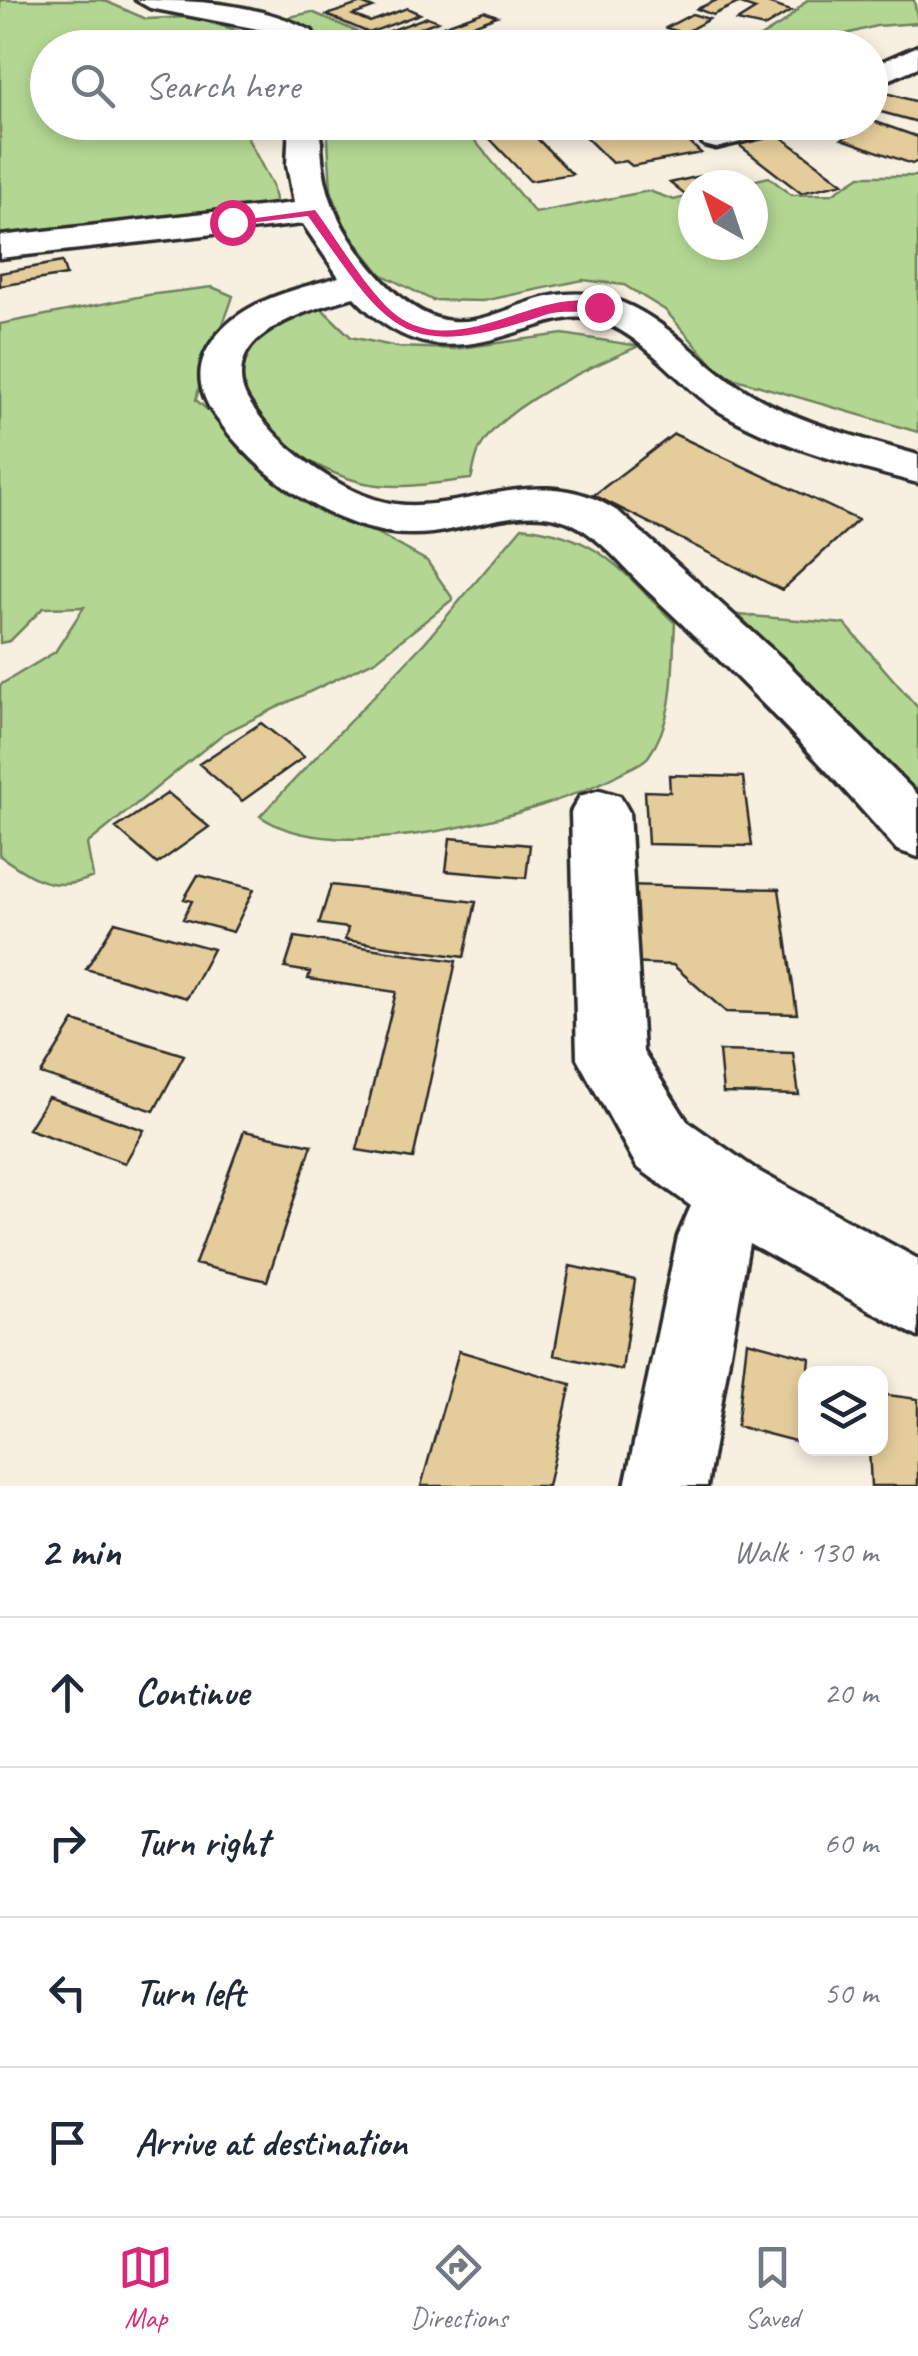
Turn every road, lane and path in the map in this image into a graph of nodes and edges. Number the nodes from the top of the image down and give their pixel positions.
1 (150, 0) edge
2 (289, 30) edge
3 (918, 55) edge
4 (888, 70) edge
5 (888, 83) edge
6 (918, 91) edge
7 (303, 140) edge
8 (311, 212) junction
9 (0, 247) edge
10 (362, 283) junction
11 (918, 469) edge
12 (600, 812) dead end
13 (918, 834) edge
14 (733, 1196) junction
15 (918, 1300) edge
16 (666, 1486) edge

1 - 2 lane
3 - 4 lane
5 - 6 lane
7 - 8 lane
8 - 9 lane
8 - 10 lane
10 - 11 lane
10 - 13 lane
12 - 14 lane
14 - 15 lane
14 - 16 lane

